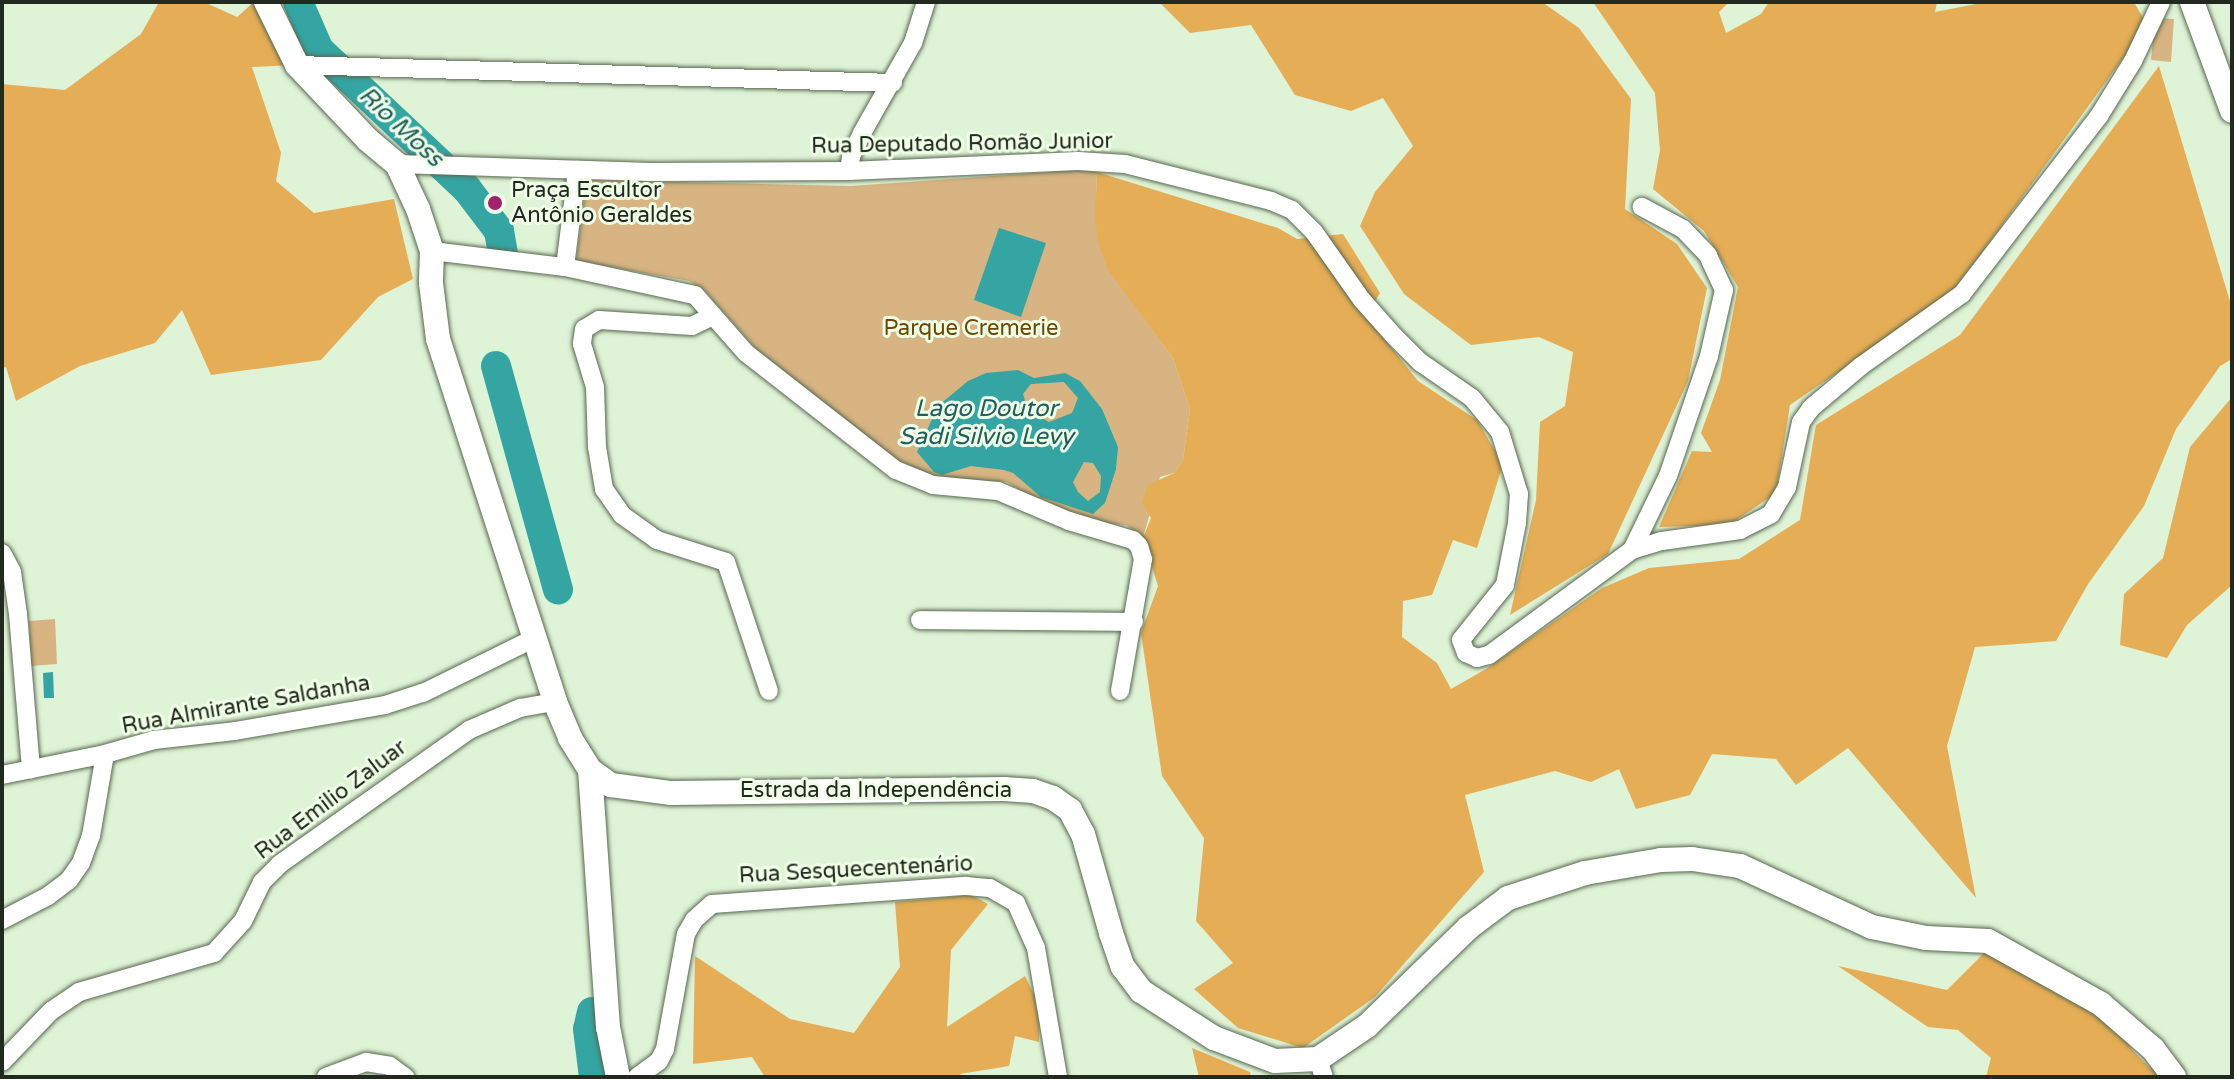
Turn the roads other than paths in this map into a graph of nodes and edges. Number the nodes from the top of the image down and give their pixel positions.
1 (266, 2) edge
2 (926, 2) edge
3 (2161, 2) edge
4 (2192, 2) edge
5 (298, 65) junction
6 (893, 83) junction
7 (2232, 111) edge
8 (398, 164) junction
9 (577, 170) junction
10 (849, 171) junction
11 (1642, 207) dead end
12 (432, 251) junction
13 (565, 267) junction
14 (713, 316) junction
15 (1632, 550) junction
16 (2, 553) edge
17 (920, 620) dead end
18 (1134, 622) junction
19 (535, 638) junction
20 (769, 691) dead end
21 (1120, 691) dead end
22 (555, 702) junction
23 (105, 754) junction
24 (31, 769) junction
25 (590, 770) junction
26 (2, 775) edge
27 (2, 920) edge
28 (2, 1062) edge
29 (1321, 1068) edge
30 (326, 1077) edge
31 (405, 1077) edge
32 (618, 1077) edge
33 (637, 1077) edge
34 (1058, 1077) edge
35 (2174, 1077) edge

1 - 5 street
2 - 6 street
3 - 15 street, Rua Deputado Romão Junior
4 - 7 street
5 - 6 street
5 - 8 street
6 - 10 street
8 - 9 street, Rua Deputado Romão Junior
8 - 12 street
9 - 10 street, Rua Deputado Romão Junior
9 - 13 street
10 - 15 street, Rua Deputado Romão Junior
11 - 15 street
12 - 13 street
12 - 19 street
13 - 14 street
14 - 18 street
14 - 20 street
16 - 24 street
17 - 18 street
18 - 21 street
19 - 22 street
19 - 23 street, Rua Almirante Saldanha
22 - 25 street
22 - 28 street, Rua Emilio Zaluar
23 - 24 street, Rua Almirante Saldanha
23 - 27 street
24 - 26 street, Rua Almirante Saldanha
25 - 29 street, Estrada da Independência
25 - 32 street
29 - 35 street, Estrada da Independência
30 - 31 street
33 - 34 street, Rua Sesquecentenário

